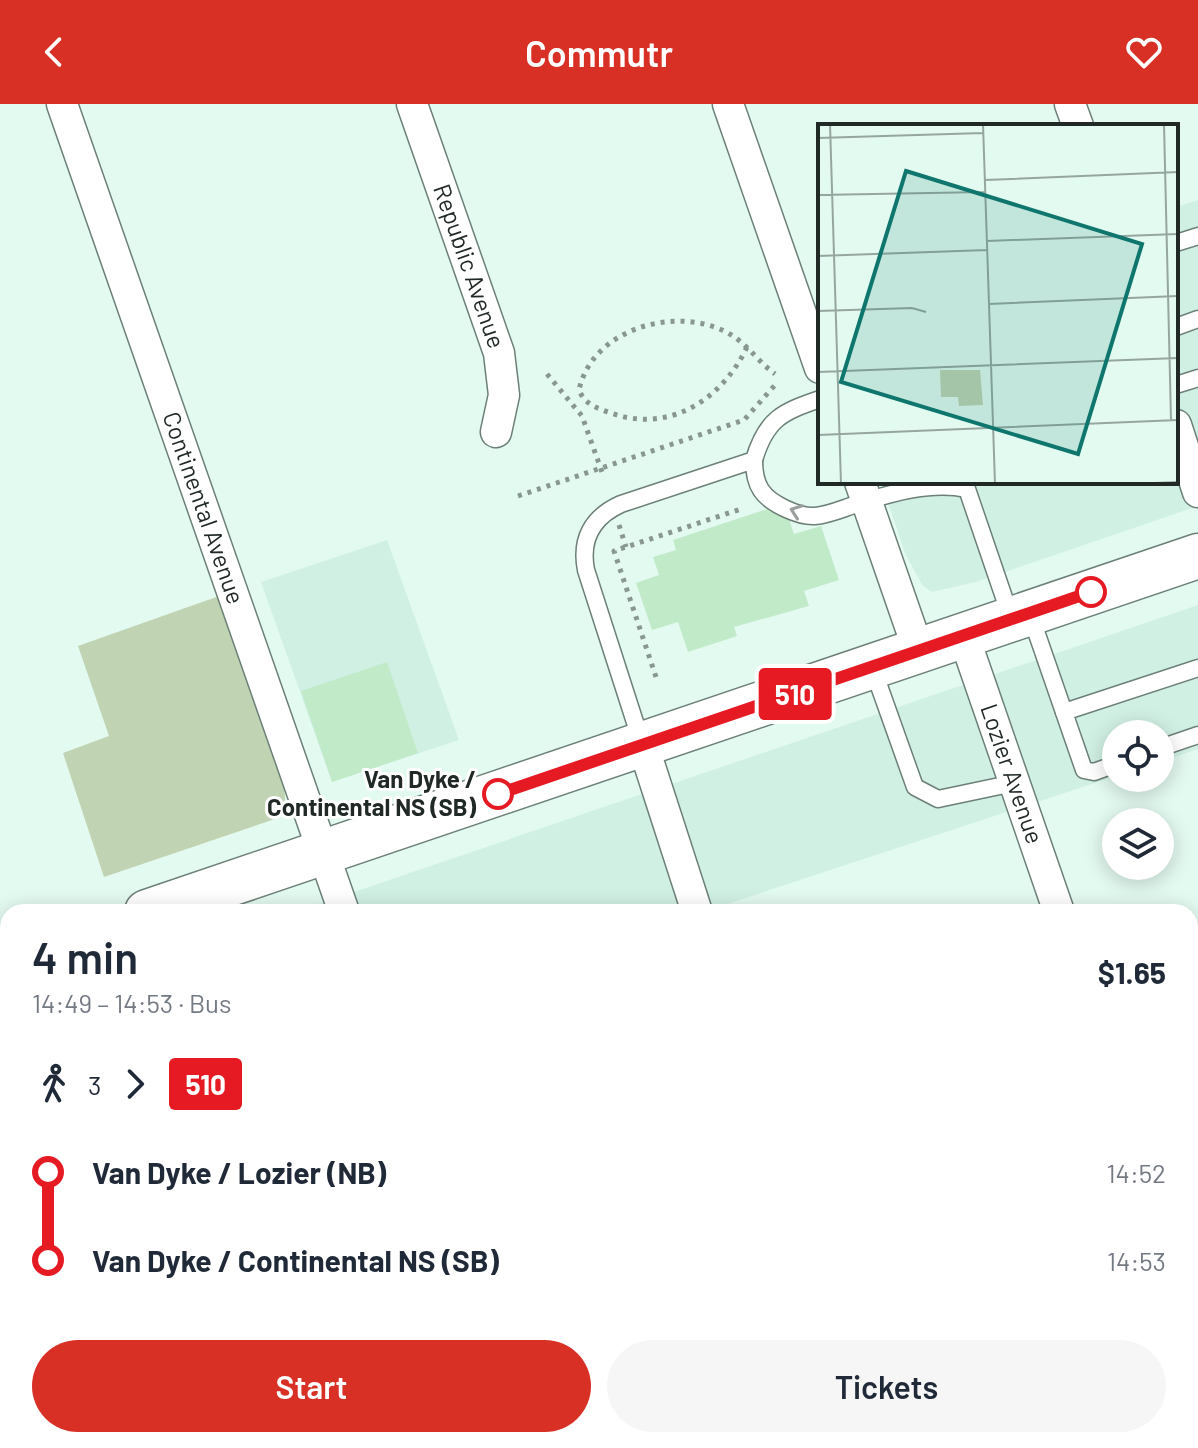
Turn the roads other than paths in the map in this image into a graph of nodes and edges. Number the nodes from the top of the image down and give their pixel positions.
1 (62, 104) edge
2 (412, 104) edge
3 (728, 104) edge
4 (1070, 104) edge
5 (1077, 124) edge
6 (1198, 236) edge
7 (1178, 242) edge
8 (1198, 319) edge
9 (1178, 326) edge
10 (818, 362) edge
11 (1198, 378) edge
12 (1178, 384) edge
13 (818, 400) edge
14 (1178, 431) edge
15 (496, 432) dead end
16 (754, 460) junction
17 (863, 491) edge
18 (1198, 492) edge
19 (1198, 556) edge
20 (1020, 615) junction
21 (963, 634) junction
22 (919, 652) junction
23 (872, 668) junction
24 (1198, 668) edge
25 (1064, 712) junction
26 (1198, 735) edge
27 (1174, 743) edge
28 (643, 745) junction
29 (1102, 769) edge
30 (1014, 783) junction
31 (324, 853) junction
32 (183, 904) edge
33 (341, 904) edge
34 (694, 904) edge
35 (1056, 904) edge

1 - 31 street, Continental Avenue
2 - 15 street, Republic Avenue
3 - 10 street
4 - 5 street
6 - 7 lane
8 - 9 lane
11 - 12 lane
13 - 16 lane
14 - 18 street
17 -> 16 lane
16 - 28 lane
17 - 20 lane
17 - 22 street
19 - 20 main road
20 - 21 main road
20 - 25 lane
21 - 22 main road
21 - 30 street, Lozier Avenue
22 - 23 main road
23 - 28 main road
23 - 30 lane
24 - 25 lane
25 - 29 lane
26 - 27 lane
28 - 31 main road
28 - 34 street
30 - 35 street, Lozier Avenue
31 - 32 main road
31 - 33 street, Continental Avenue

